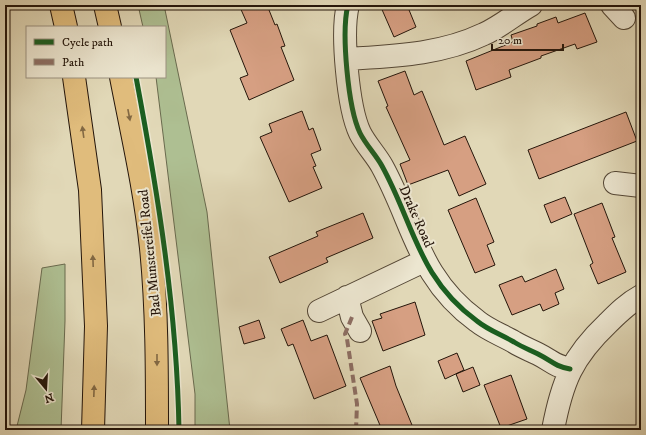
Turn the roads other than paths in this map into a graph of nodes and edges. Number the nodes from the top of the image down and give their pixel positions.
1 (61, 5) edge
2 (105, 5) edge
3 (348, 5) edge
4 (531, 5) edge
5 (66, 26) edge
6 (110, 26) edge
7 (346, 59) junction
8 (74, 78) edge
9 (121, 78) edge
10 (615, 183) dead end
11 (641, 186) edge
12 (424, 261) junction
13 (641, 296) edge
14 (347, 297) junction
15 (319, 311) dead end
16 (360, 331) dead end
17 (570, 370) junction
18 (93, 430) edge
19 (157, 430) edge
20 (553, 430) edge

1 - 5 highway
2 - 6 highway
3 - 7 street, Drake Road
4 - 7 street
7 - 12 street, Drake Road
18 -> 8 highway
9 -> 19 highway, Bad Munstereifel Road
10 - 11 street
12 - 14 street, Drake Road
12 - 17 street, Drake Road
13 - 17 street
14 - 15 street, Drake Road
14 - 16 street
17 - 20 street

